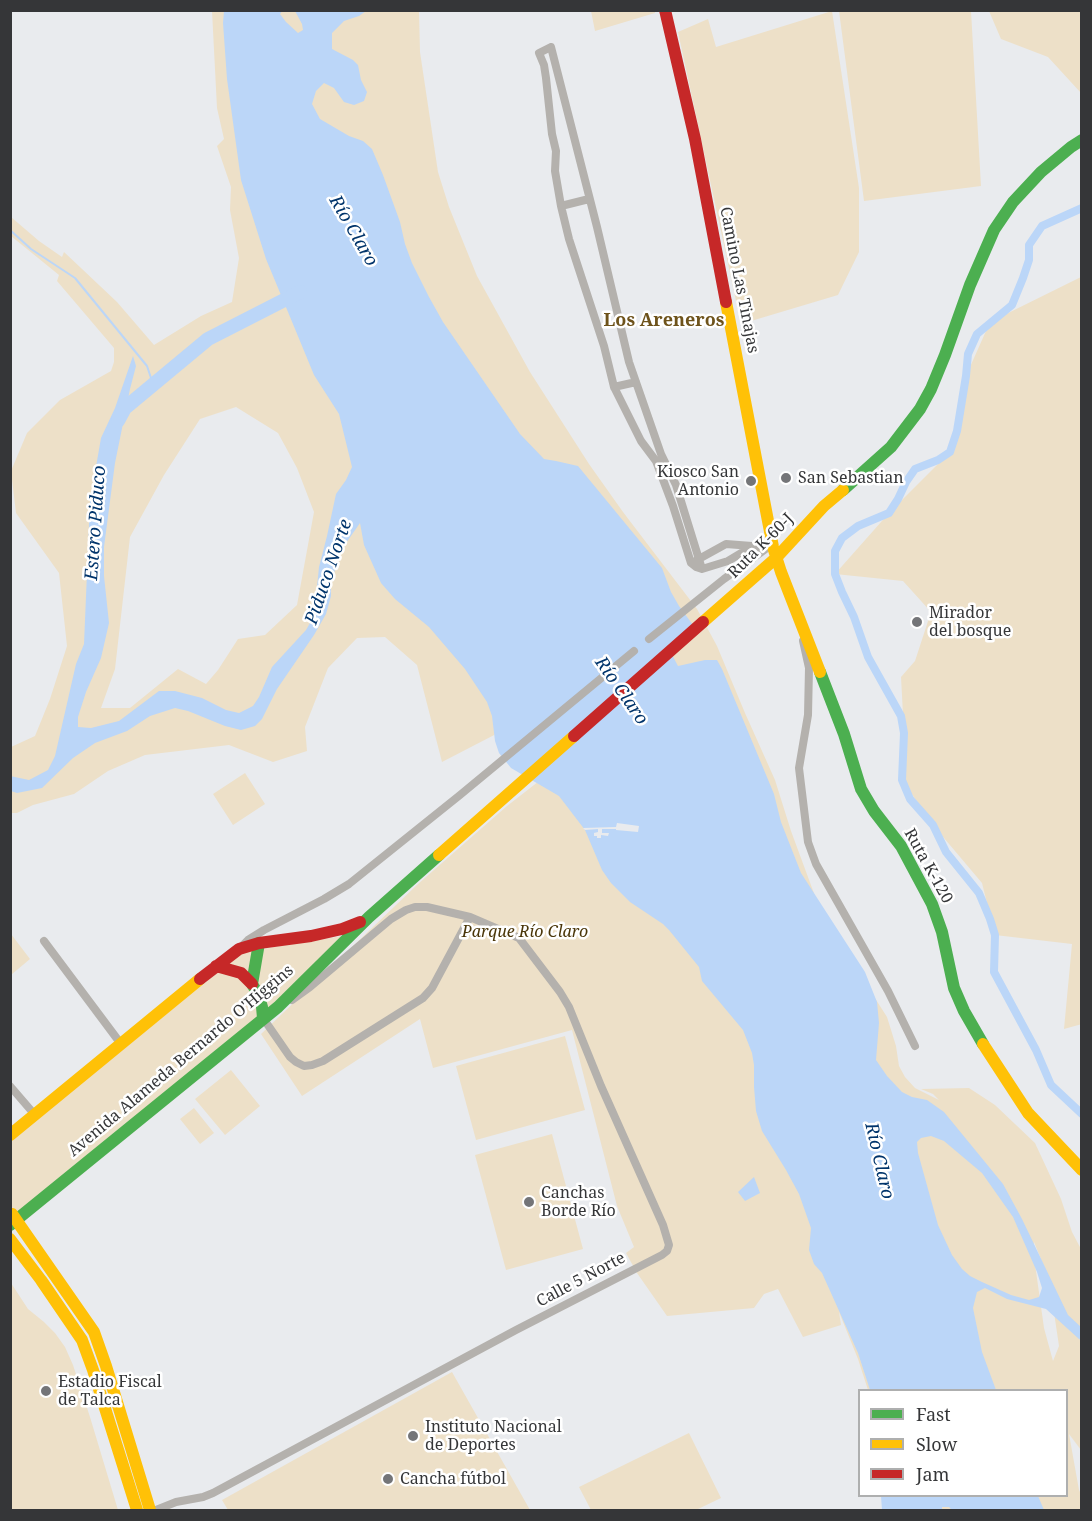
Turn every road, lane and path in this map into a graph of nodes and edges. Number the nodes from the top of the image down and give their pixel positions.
1 (665, 10) edge
2 (1082, 140) edge
3 (590, 199) junction
4 (561, 206) junction
5 (636, 382) junction
6 (615, 387) junction
7 (753, 546) junction
8 (772, 551) junction
9 (695, 561) junction
10 (796, 611) junction
11 (649, 639) dead end
12 (634, 651) dead end
13 (373, 914) junction
14 (474, 918) junction
15 (264, 930) junction
16 (44, 940) dead end
17 (259, 943) junction
18 (238, 949) junction
19 (216, 966) junction
20 (252, 984) junction
21 (278, 1006) junction
22 (263, 1018) junction
23 (121, 1044) junction
24 (915, 1046) dead end
25 (10, 1086) edge
26 (34, 1115) junction
27 (10, 1135) edge
28 (1082, 1170) edge
29 (12, 1219) edge
30 (10, 1239) edge
31 (137, 1510) edge
32 (150, 1510) edge
33 (156, 1510) edge

1 - 8 main road, Camino Las Tinajas
2 - 8 main road, Ruta K-60-J
3 - 4 street
3 - 4 street
3 - 5 street
4 - 6 street
5 - 6 street
5 - 9 street
6 - 9 street
7 - 8 street
7 - 9 street
7 - 9 street
8 - 10 main road, Ruta K-120
8 - 11 street
8 - 13 main road, Ruta K-60-J
10 - 24 street
10 - 28 main road, Ruta K-120
12 - 15 street
13 - 17 main road, Avenida Alameda Bernardo O'Higgins
13 - 21 main road, Avenida Alameda Bernardo O'Higgins
14 - 21 street
14 - 22 street
14 - 33 street, Calle 5 Norte
15 - 17 street
15 - 18 street
16 - 23 street
17 - 18 main road, Avenida Alameda Bernardo O'Higgins
17 - 20 main road
18 - 19 main road, Avenida Alameda Bernardo O'Higgins
19 - 20 main road
19 - 23 main road, Avenida Alameda Bernardo O'Higgins
20 - 22 main road
21 - 22 main road, Avenida Alameda Bernardo O'Higgins
22 - 29 main road, Avenida Alameda Bernardo O'Higgins
23 - 26 main road, Avenida Alameda Bernardo O'Higgins
25 - 26 street
26 - 27 main road, Avenida Alameda Bernardo O'Higgins
29 - 32 main road
30 - 31 main road

